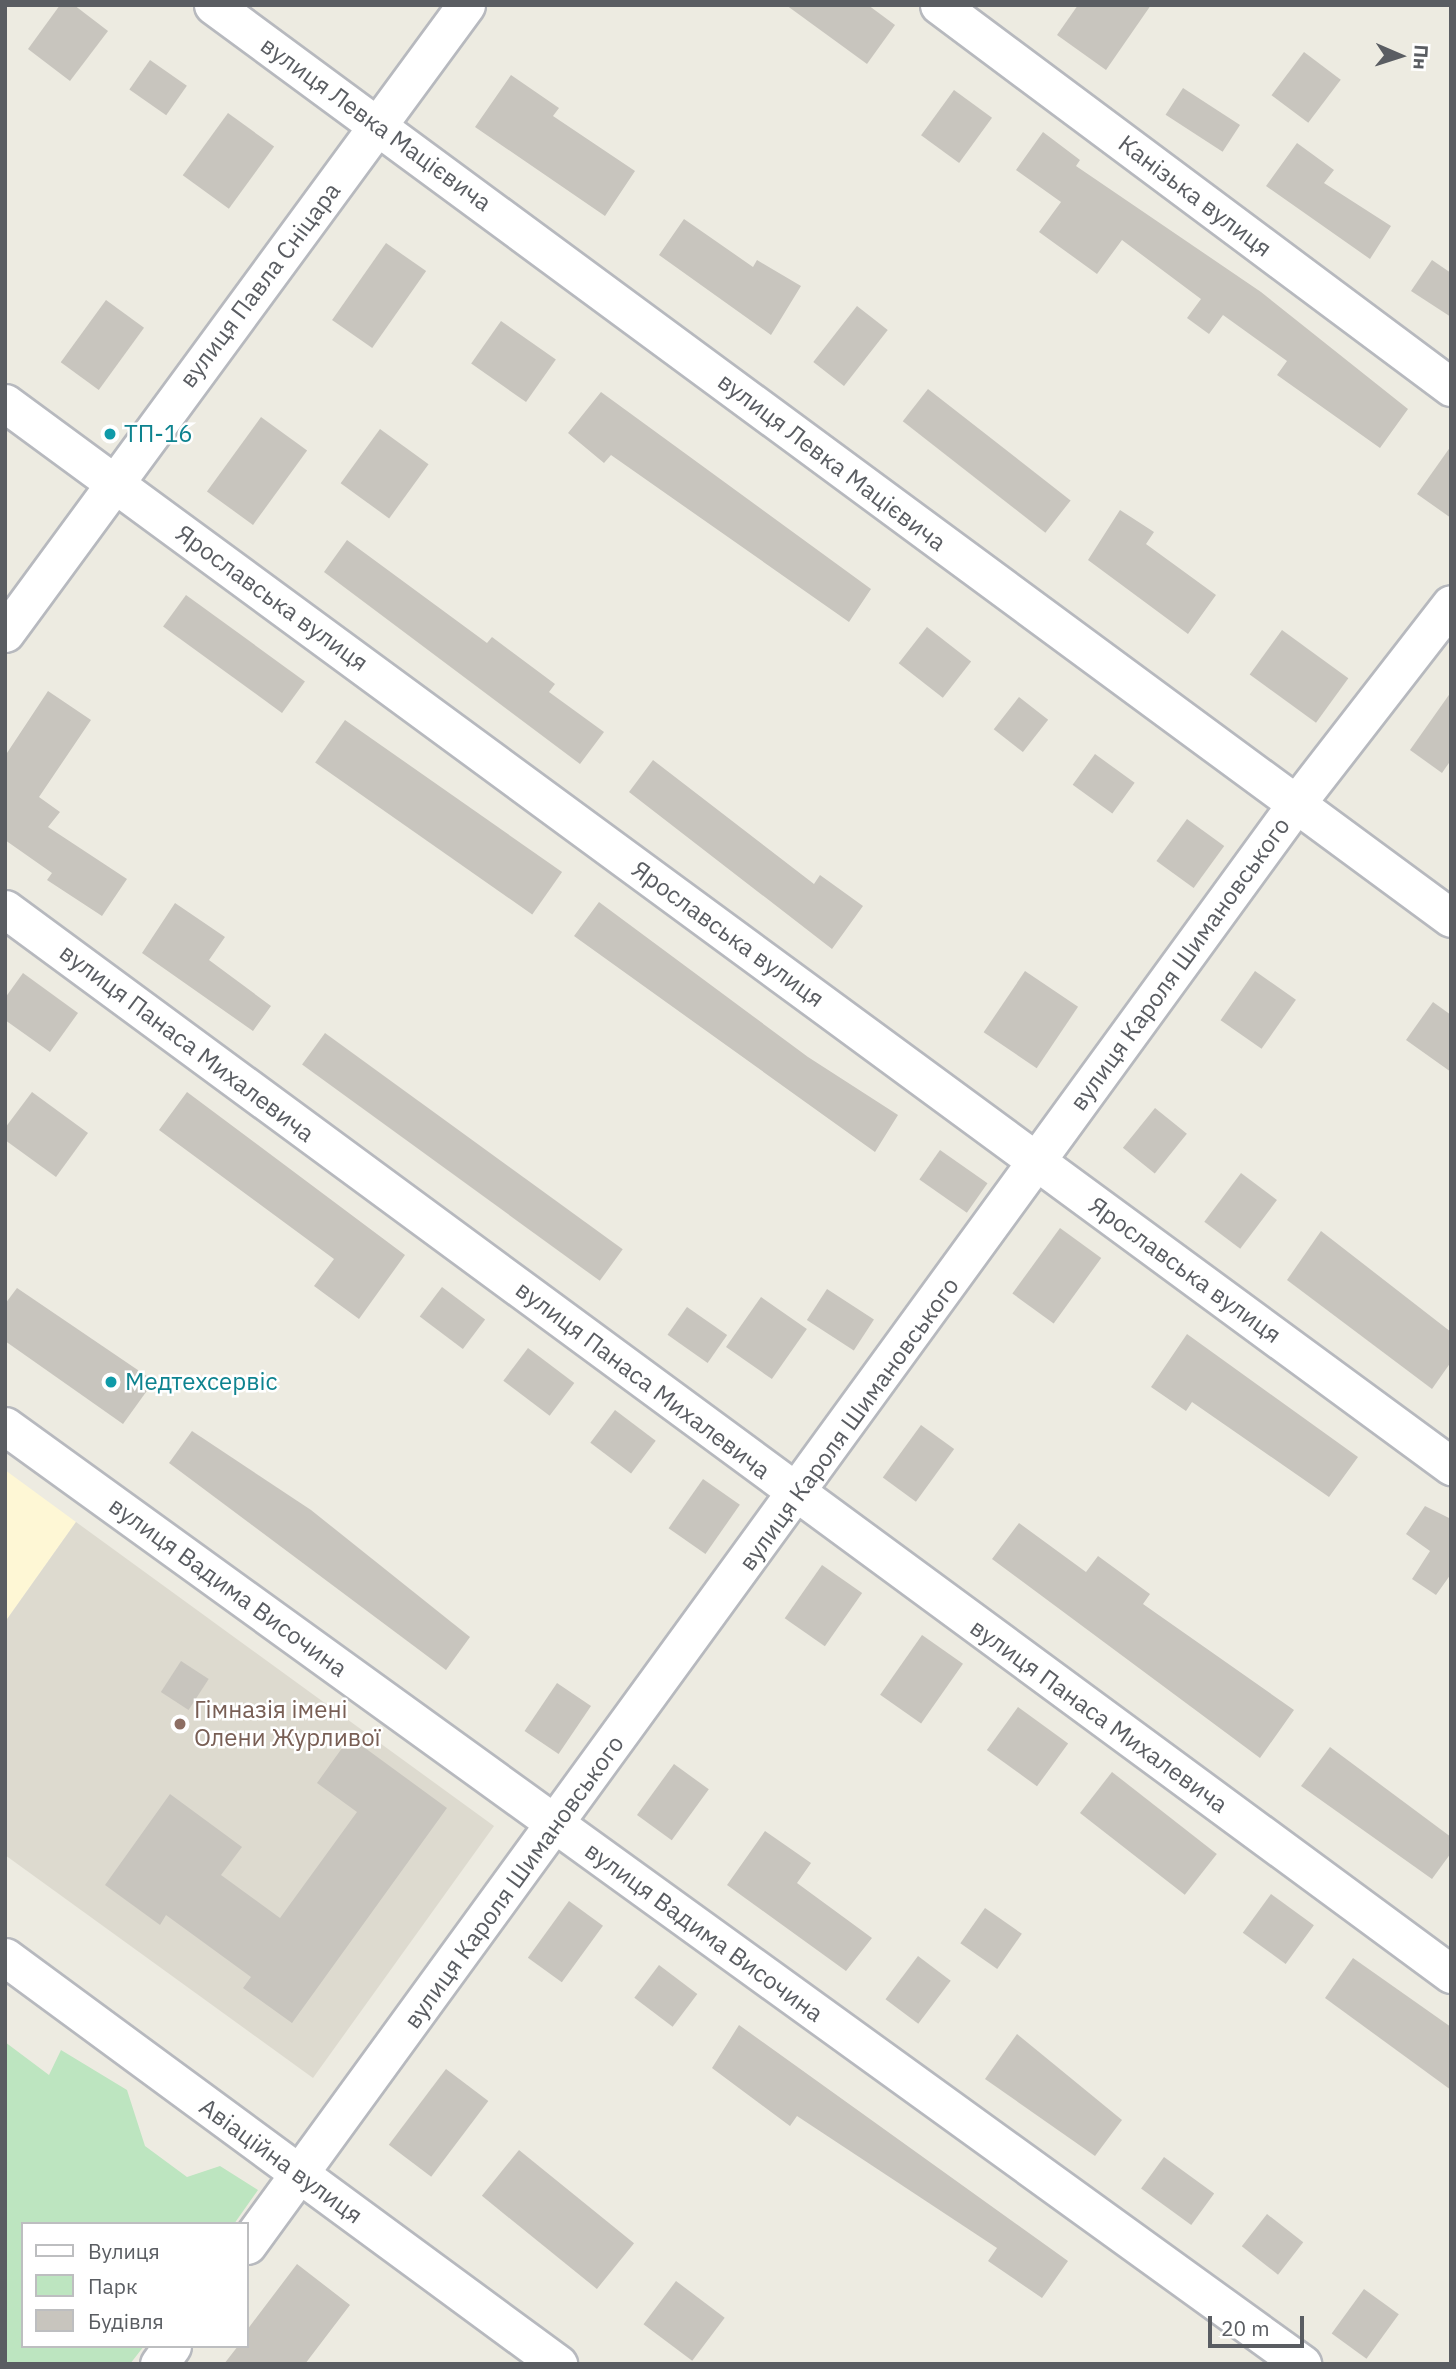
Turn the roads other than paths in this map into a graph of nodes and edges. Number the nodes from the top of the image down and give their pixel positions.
1 (213, 5) edge
2 (466, 5) edge
3 (939, 5) edge
4 (379, 126) junction
5 (1451, 387) edge
6 (5, 403) edge
7 (114, 482) junction
8 (1451, 604) edge
9 (5, 633) edge
10 (1296, 805) junction
11 (5, 909) edge
12 (1451, 918) edge
13 (1038, 1161) junction
14 (5, 1426) edge
15 (1451, 1466) edge
16 (798, 1496) junction
17 (556, 1825) junction
18 (5, 1957) edge
19 (1451, 1974) edge
20 (299, 2175) junction
21 (248, 2244) edge
22 (171, 2348) edge
23 (159, 2364) edge
24 (558, 2364) edge
25 (1302, 2364) edge

1 - 4 street, вулиця Левка Мацієвича
2 - 4 street, вулиця Павла Сніцара
3 - 5 street, Канізька вулиця
4 - 7 street, вулиця Павла Сніцара
4 - 10 street, вулиця Левка Мацієвича
6 - 7 street, Ярославська вулиця
7 - 9 street, вулиця Павла Сніцара
7 - 13 street, Ярославська вулиця
8 - 10 street, вулиця Кароля Шимановського
10 - 12 street, вулиця Левка Мацієвича
10 - 13 street, вулиця Кароля Шимановського
11 - 16 street, вулиця Панаса Михалевича
13 - 15 street, Ярославська вулиця
13 - 16 street, вулиця Кароля Шимановського
14 - 17 street, вулиця Вадима Височина
16 - 17 street, вулиця Кароля Шимановського
16 - 19 street, вулиця Панаса Михалевича
17 - 20 street, вулиця Кароля Шимановського
17 - 25 street, вулиця Вадима Височина
18 - 20 street, Авіаційна вулиця
20 - 21 street, вулиця Кароля Шимановського
20 - 24 street, Авіаційна вулиця
22 - 23 street

